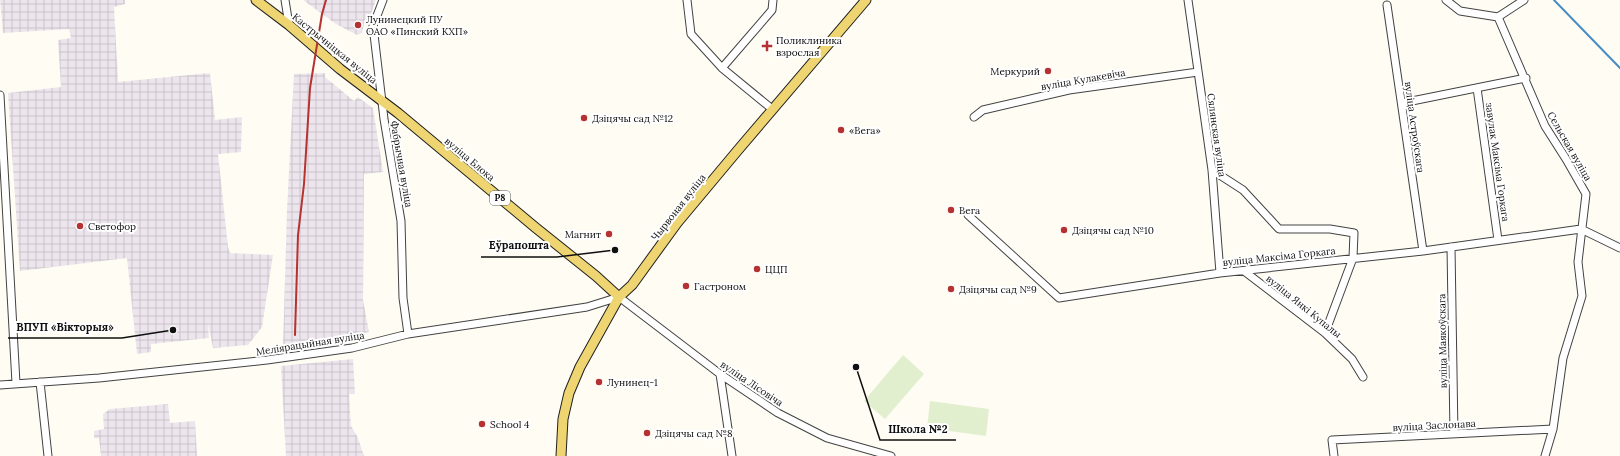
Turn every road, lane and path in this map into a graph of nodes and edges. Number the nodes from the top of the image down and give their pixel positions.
1 (256, 0) edge
2 (285, 0) edge
3 (383, 0) edge
4 (687, 0) edge
5 (773, 0) edge
6 (866, 0) edge
7 (1188, 0) edge
8 (1446, 0) edge
9 (1524, 0) edge
10 (1387, 5) dead end
11 (1498, 17) junction
12 (289, 25) junction
13 (722, 68) junction
14 (1198, 72) junction
15 (1526, 78) junction
16 (1477, 88) junction
17 (0, 95) edge
18 (381, 98) junction
19 (1402, 103) junction
20 (772, 109) junction
21 (974, 117) dead end
22 (1212, 170) junction
23 (968, 215) dead end
24 (1581, 230) junction
25 (1498, 240) junction
26 (1451, 247) junction
27 (1620, 248) edge
28 (1422, 251) junction
29 (1353, 258) junction
30 (1244, 271) junction
31 (1220, 273) junction
32 (619, 297) junction
33 (1325, 333) junction
34 (408, 334) junction
35 (720, 374) junction
36 (1363, 377) dead end
37 (40, 382) junction
38 (16, 383) junction
39 (0, 384) edge
40 (1553, 429) junction
41 (1454, 434) junction
42 (48, 456) edge
43 (561, 456) edge
44 (732, 456) edge
45 (891, 456) edge
46 (1334, 456) edge
47 (1545, 456) edge

1 - 12 main road, Кастрычніцкая вуліца / Р8
2 - 12 street
3 - 18 street, Фабрычная вуліца
4 - 13 street
5 - 13 street
6 - 20 main road, Чырвоная вуліца
7 - 14 street, Сялянская вуліца
8 - 11 street
9 - 11 street
10 - 19 street, вуліца Астроўскага
11 - 15 street, Сельская вуліца
12 - 18 main road, Кастрычніцкая вуліца / Р8
13 - 20 street
14 - 21 street, вуліца Кулакевіча
14 - 22 street, Сялянская вуліца
15 - 16 street
15 - 24 street, Сельская вуліца
16 - 19 street
16 - 25 street, завулак Максіма Горкага
17 - 38 street
18 - 32 main road, вуліца Блока / Р8
18 - 34 street, Фабрычная вуліца
19 - 28 street, вуліца Астроўскага
20 - 32 main road, Чырвоная вуліца
22 - 29 street
22 - 31 street, Сялянская вуліца
23 - 31 street, вуліца Максіма Горкага
24 - 25 street, вуліца Максіма Горкага
24 - 27 street
24 - 40 street, Сельская вуліца
25 - 26 street, вуліца Максіма Горкага
26 - 28 street, вуліца Максіма Горкага
26 - 41 street, вуліца Маякоўскага
28 - 29 street, вуліца Максіма Горкага
29 - 30 street, вуліца Максіма Горкага
29 - 33 street
30 - 31 street, вуліца Максіма Горкага
30 - 33 street, вуліца Янкі Купалы
32 - 34 street, Меліярацыйная вуліца
32 - 35 street, вуліца Лісовіча
32 - 43 main road, Чырвоная вуліца
33 - 36 street, вуліца Янкі Купалы
34 - 37 street, Меліярацыйная вуліца
35 - 44 street
35 - 45 street, вуліца Лісовіча
37 - 38 street, Меліярацыйная вуліца
37 - 42 street
38 - 39 street, Меліярацыйная вуліца
40 - 41 street, вуліца Заслонава
40 - 47 street, Сельская вуліца
41 - 46 street, вуліца Заслонава

